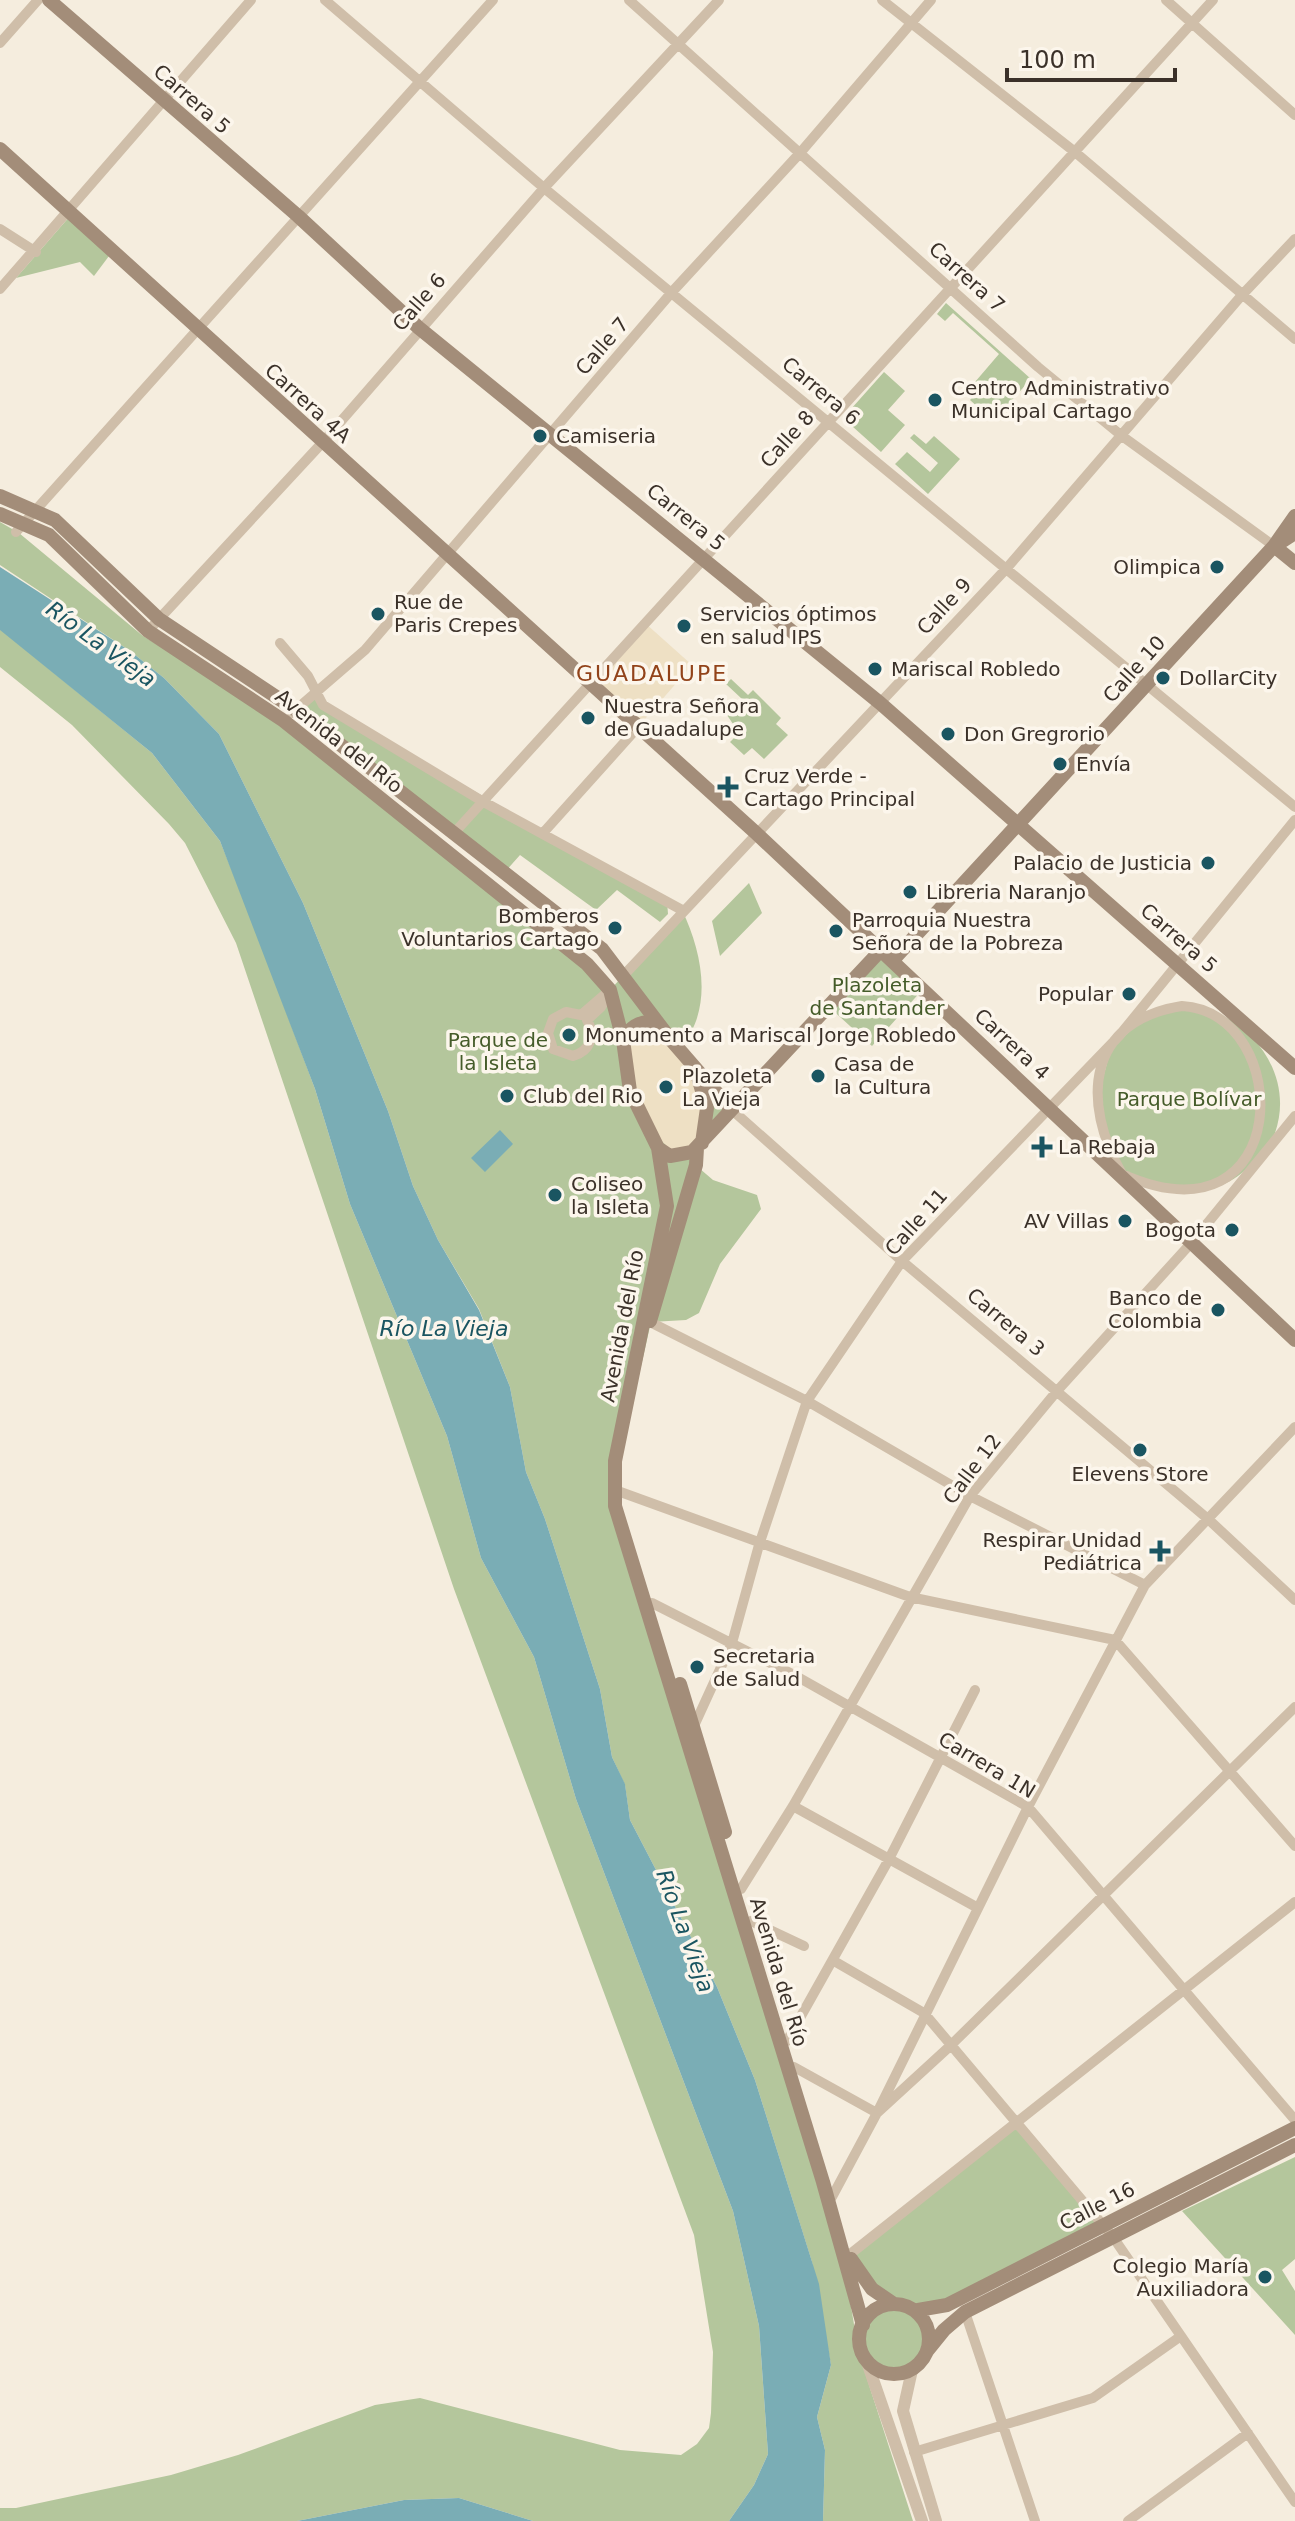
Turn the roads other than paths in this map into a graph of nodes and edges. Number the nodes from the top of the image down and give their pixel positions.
1 (38, 0) edge
2 (49, 0) edge
3 (251, 0) edge
4 (325, 0) edge
5 (493, 0) edge
6 (629, 0) edge
7 (719, 0) edge
8 (882, 0) edge
9 (931, 0) edge
10 (1166, 0) edge
11 (1213, 0) edge
12 (910, 23) junction
13 (1192, 24) junction
14 (0, 43) edge
15 (681, 44) junction
16 (421, 81) junction
17 (163, 101) junction
18 (1295, 115) edge
19 (0, 149) edge
20 (1075, 152) junction
21 (800, 153) junction
22 (544, 188) junction
23 (69, 212) junction
24 (298, 216) junction
25 (0, 229) edge
26 (1295, 239) edge
27 (36, 252) junction
28 (0, 289) edge
29 (949, 289) junction
30 (672, 292) junction
31 (1242, 295) junction
32 (419, 328) junction
33 (198, 330) junction
34 (1295, 339) edge
35 (828, 420) junction
36 (551, 433) junction
37 (1122, 436) junction
38 (322, 443) junction
39 (0, 496) edge
40 (0, 514) edge
41 (1295, 516) edge
42 (25, 522) junction
43 (1295, 533) edge
44 (1274, 546) junction
45 (446, 555) junction
46 (705, 558) junction
47 (1295, 563) edge
48 (1006, 569) junction
49 (159, 619) junction
50 (148, 631) junction
51 (280, 643) dead end
52 (593, 683) junction
53 (1145, 687) junction
54 (316, 692) junction
55 (880, 703) junction
56 (296, 710) junction
57 (284, 721) junction
58 (639, 726) junction
59 (482, 801) junction
60 (1295, 807) edge
61 (1295, 820) edge
62 (1017, 823) junction
63 (455, 832) junction
64 (543, 833) junction
65 (756, 833) junction
66 (682, 910) junction
67 (887, 955) junction
68 (1180, 965) junction
69 (624, 975) junction
70 (610, 990) junction
71 (584, 1018) junction
72 (1251, 1028) junction
73 (665, 1034) junction
74 (1119, 1036) junction
75 (623, 1040) junction
76 (1273, 1063) dead end
77 (1295, 1068) edge
78 (697, 1069) joint
79 (1049, 1106) junction
80 (731, 1109) junction
81 (1295, 1116) edge
82 (1279, 1120) dead end
83 (700, 1145) junction
84 (658, 1148) junction
85 (1260, 1160) junction
86 (1122, 1174) junction
87 (1193, 1241) junction
88 (902, 1261) junction
89 (650, 1322) junction
90 (1295, 1340) edge
91 (1057, 1391) junction
92 (807, 1401) junction
93 (1295, 1427) edge
94 (617, 1491) junction
95 (970, 1496) junction
96 (1208, 1519) junction
97 (759, 1545) junction
98 (1145, 1585) junction
99 (910, 1597) junction
100 (1295, 1600) edge
101 (652, 1603) junction
102 (1115, 1640) junction
103 (732, 1643) junction
104 (975, 1690) dead end
105 (851, 1707) junction
106 (1295, 1707) edge
107 (694, 1726) junction
108 (940, 1757) junction
109 (1228, 1770) junction
110 (793, 1806) junction
111 (1028, 1807) junction
112 (1295, 1846) edge
113 (888, 1861) junction
114 (741, 1889) junction
115 (1102, 1893) junction
116 (1295, 1902) edge
117 (978, 1908) junction
118 (751, 1921) junction
119 (804, 1946) dead end
120 (834, 1961) junction
121 (1184, 1990) junction
122 (924, 2013) junction
123 (787, 2041) junction
124 (949, 2047) junction
125 (794, 2067) junction
126 (877, 2113) junction
127 (1295, 2120) edge
128 (1018, 2124) junction
129 (1295, 2128) edge
130 (1295, 2145) edge
131 (832, 2197) junction
132 (1109, 2231) junction
133 (849, 2255) junction
134 (894, 2304) junction
135 (915, 2310) junction
136 (965, 2312) junction
137 (863, 2325) junction
138 (1181, 2336) junction
139 (927, 2351) junction
140 (867, 2362) junction
141 (912, 2370) junction
142 (1003, 2426) junction
143 (1248, 2433) junction
144 (914, 2452) junction
145 (1295, 2502) edge
146 (922, 2521) edge
147 (936, 2521) edge
148 (1035, 2521) edge
149 (1128, 2521) edge

1 - 14 street
2 - 17 main road, Carrera 5
3 - 17 street
4 - 16 street, Carrera 6
5 - 16 street
6 - 15 street, Carrera 7
7 - 15 street, Calle 6
8 - 12 street
9 - 12 street, Calle 7
10 - 13 street
11 - 13 street, Calle 8
12 - 20 street
12 - 21 street, Calle 7
13 - 18 street
13 - 20 street, Calle 8
15 - 21 street, Carrera 7
15 - 22 street, Calle 6
16 - 22 street, Carrera 6
16 - 24 street
17 - 23 street
17 - 24 main road, Carrera 5
19 - 23 main road, Carrera 4A
20 - 29 street, Calle 8
20 - 31 street
21 - 29 street, Carrera 7
21 - 30 street, Calle 7
22 - 30 street, Carrera 6
22 - 32 street, Calle 6
23 - 27 street
23 - 33 main road, Carrera 4A
24 - 32 main road, Carrera 5
24 - 33 street
25 - 27 street
26 - 31 street, Calle 9
27 - 28 street
29 - 35 street, Calle 8
29 - 37 street, Carrera 7
30 - 35 street, Carrera 6
30 - 36 street, Calle 7
31 - 34 street
31 - 37 street, Calle 9
32 - 36 main road, Carrera 5
32 - 38 street, Calle 6
33 - 38 main road, Carrera 4A
33 - 42 street
35 - 46 street, Calle 8
35 - 48 street, Carrera 6
36 - 45 street, Calle 7
36 - 46 main road, Carrera 5
37 - 44 street, Carrera 7
37 - 48 street, Calle 9
38 - 45 main road, Carrera 4A
38 - 49 street, Calle 6
39 - 42 main road, Avenida del Río
40 - 42 main road, Avenida del Río
41 - 44 main road, Calle 10
42 - 49 main road, Avenida del Río
42 - 50 main road, Avenida del Río
43 - 44 main road, Calle 10
44 - 47 main road, Carrera 7
44 - 53 main road, Calle 10
45 - 52 main road, Carrera 4A
45 - 54 street, Calle 7
46 - 52 street, Calle 8
46 - 55 main road, Carrera 5
48 - 53 street, Carrera 6
48 - 55 street, Calle 9
49 - 50 street, Calle 6
49 - 56 main road, Avenida del Río
50 - 57 main road, Avenida del Río
51 - 54 street
52 - 58 main road, Carrera 4
52 - 59 street, Calle 8
53 - 60 street, Carrera 6
53 - 62 main road, Calle 10
54 - 56 street, Calle 7
54 - 59 street
55 - 62 main road, Carrera 5
55 - 65 street, Calle 9
56 - 57 street, Calle 7
56 - 63 main road, Avenida del Río
57 - 70 main road, Avenida del Río
58 - 64 street
58 - 65 main road, Carrera 4
59 - 63 street, Calle 8
59 - 64 street
61 - 68 street, Calle 11
62 - 67 main road, Calle 10
62 - 68 main road, Carrera 5
63 - 69 main road, Avenida del Río
64 - 66 street
65 - 66 street, Calle 9
65 - 67 main road, Carrera 4
66 - 69 street, Calle 9
67 - 79 main road, Carrera 4
67 - 80 main road, Calle 10
68 - 72 main road, Carrera 5
68 - 74 street, Calle 11
69 - 70 main road, Calle 9
69 - 73 main road, Avenida del Río
70 - 71 street, Calle 9
70 - 75 main road, Avenida del Río
71 - 71 street
72 - 74 street
72 - 76 street
72 - 77 main road, Carrera 5
73 - 75 main road
73 - 78 main road, Avenida del Río
73 - 83 main road, Avenida del Río
74 - 79 street, Calle 11
74 - 86 street
75 - 84 main road, Avenida del Río
78 - 80 main road, Carrera 3
79 - 86 main road, Carrera 4
79 - 88 street, Calle 11
80 - 83 main road, Calle 10
80 - 88 street, Carrera 3
81 - 85 street, Calle 12
82 - 85 street
83 - 84 main road
83 - 89 main road, Avenida del Río
84 - 94 main road, Avenida del Río
85 - 86 street
85 - 87 street, Calle 12
86 - 87 main road, Carrera 4
87 - 90 main road, Carrera 4
87 - 91 street, Calle 12
88 - 91 street, Carrera 3
88 - 92 street, Calle 11
89 - 92 street
89 - 94 main road, Avenida del Río
91 - 95 street, Calle 12
91 - 96 street, Carrera 3
92 - 95 street
92 - 97 street, Calle 11
93 - 96 street
94 - 97 street
94 - 101 main road, Avenida del Río
94 - 137 main road, Avenida del Río
95 - 98 street
95 - 99 street, Calle 12
96 - 98 street
96 - 100 street, Carrera 3
97 - 99 street
97 - 103 street, Calle 11
98 - 102 street
99 - 102 street
99 - 105 street, Calle 12
101 - 103 street, Carrera 1N
101 - 107 main road, Avenida del Río
102 - 109 street
102 - 111 street
103 - 105 street, Carrera 1N
103 - 107 street, Calle 11
104 - 108 street
105 - 108 street, Carrera 1N
105 - 110 street, Calle 12
106 - 109 street
107 - 114 main road, Avenida del Río
108 - 111 street, Carrera 1N
108 - 113 street
109 - 112 street
109 - 115 street
110 - 113 street
110 - 114 street, Calle 12
111 - 115 street, Carrera 1N
111 - 117 street
113 - 117 street
113 - 120 street
114 - 118 main road, Avenida del Río
115 - 121 street, Carrera 1N
115 - 124 street
116 - 121 street
117 - 122 street
118 - 119 street
118 - 123 main road, Avenida del Río
120 - 122 street
120 - 123 street
121 - 127 street, Carrera 1N
121 - 128 street
122 - 124 street
122 - 126 street
123 - 125 main road, Avenida del Río
124 - 126 street
124 - 128 street
125 - 126 street
125 - 131 main road, Avenida del Río
126 - 131 street
128 - 132 street
128 - 133 street
129 - 132 main road, Calle 16
130 - 132 main road, Calle 16
131 - 133 main road, Avenida del Río
132 - 135 main road, Calle 16
132 - 136 main road, Calle 16
132 - 138 street
133 - 134 main road, Avenida del Río
134 - 135 main road
134 - 137 main road
135 - 139 main road
136 - 139 main road, Calle 16
136 - 142 street
137 - 140 main road
138 - 142 street
138 - 143 street
139 - 141 main road
140 - 141 main road
140 - 146 street
141 - 144 street
142 - 144 street
142 - 148 street
143 - 145 street
143 - 149 street
144 - 147 street

